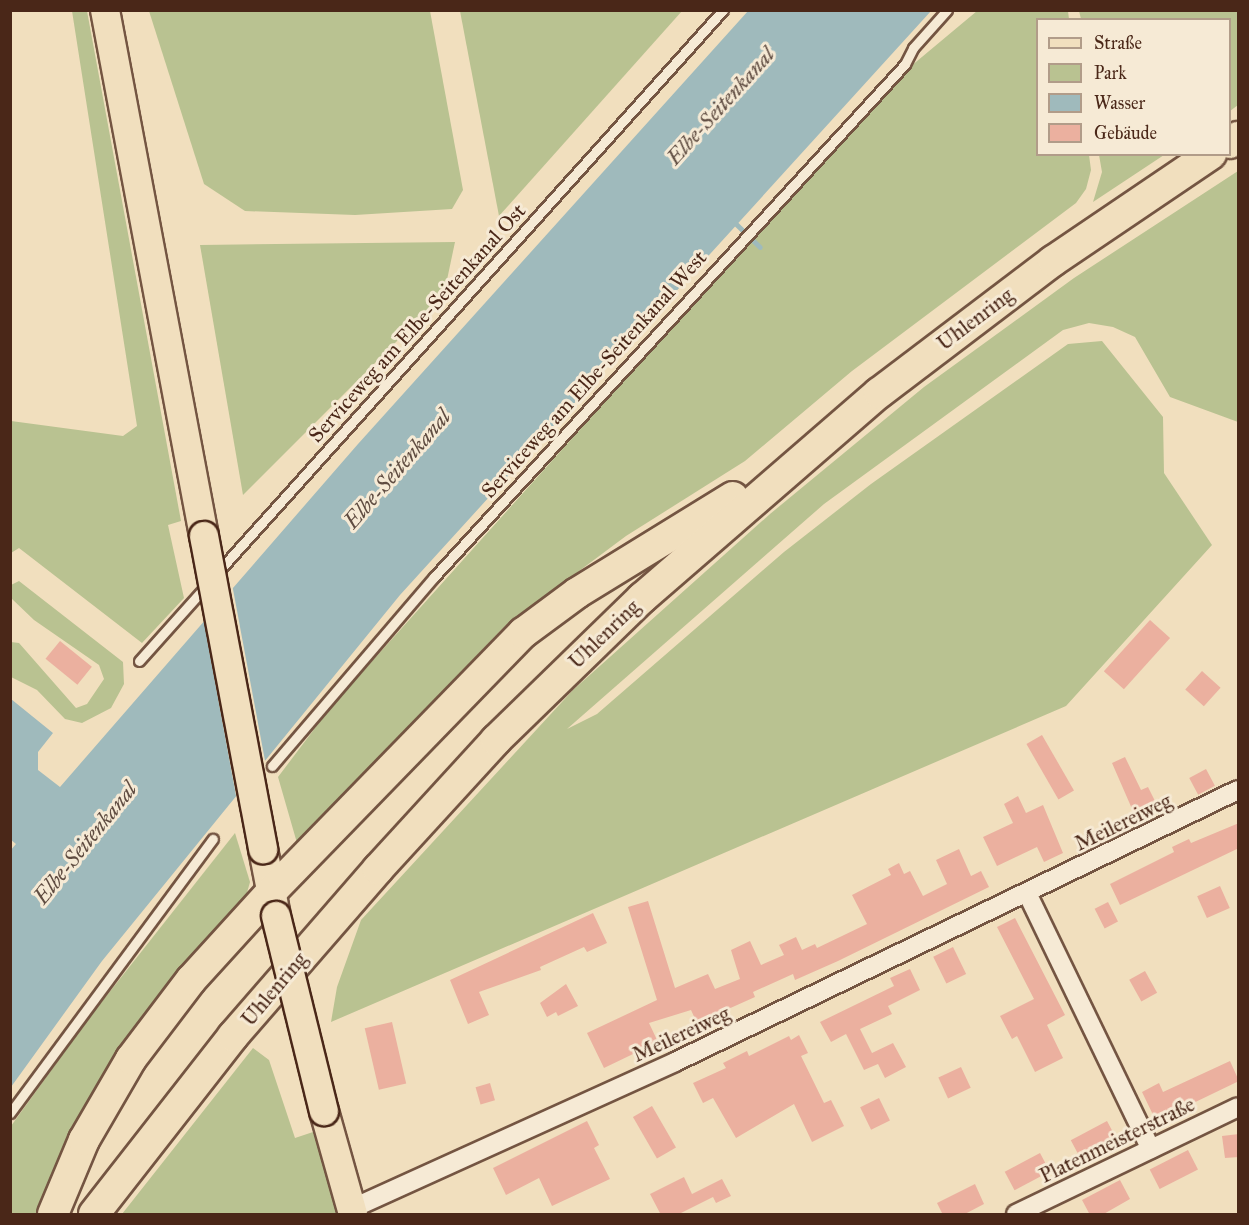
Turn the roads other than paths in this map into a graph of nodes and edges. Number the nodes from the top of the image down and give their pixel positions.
1 (105, 10) edge
2 (723, 10) edge
3 (947, 10) edge
4 (1208, 156) edge
5 (794, 463) junction
6 (139, 661) dead end
7 (272, 766) dead end
8 (1239, 790) edge
9 (213, 839) dead end
10 (264, 854) junction
11 (296, 866) junction
12 (1028, 895) junction
13 (274, 904) junction
14 (1239, 1107) edge
15 (10, 1113) edge
16 (1151, 1149) junction
17 (98, 1211) edge
18 (352, 1212) edge
19 (53, 1215) edge
20 (1016, 1215) edge

1 - 10 main road, bridge
2 - 6 lane, Serviceweg am Elbe-Seitenkanal Ost
3 - 7 lane, Serviceweg am Elbe-Seitenkanal West
4 - 5 highway, Uhlenring
5 - 11 highway
5 - 17 highway, Uhlenring
8 - 12 street, Meilereiweg
9 - 15 lane
10 - 11 highway
10 - 13 main road
11 - 13 highway
12 - 16 street
12 - 18 street, Meilereiweg
13 - 18 main road, bridge
13 - 19 highway
14 - 16 street, Platenmeisterstraße
16 - 20 street, Platenmeisterstraße

